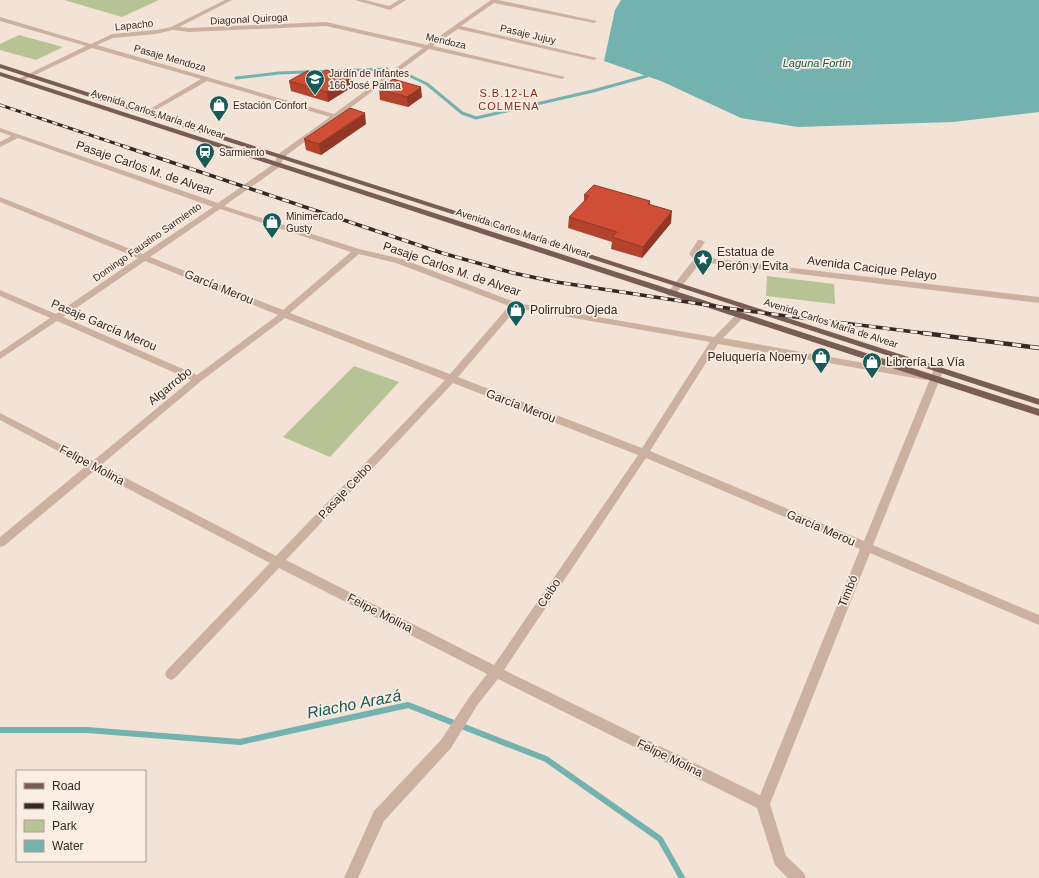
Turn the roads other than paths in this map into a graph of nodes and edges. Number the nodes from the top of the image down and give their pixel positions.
1 (229, 0) edge
2 (358, 0) edge
3 (403, 0) edge
4 (494, 1) edge
5 (0, 19) edge
6 (594, 21) dead end
7 (326, 24) joint
8 (458, 27) junction
9 (173, 28) junction
10 (90, 46) junction
11 (429, 46) junction
12 (594, 58) dead end
13 (0, 66) edge
14 (0, 74) edge
15 (29, 76) junction
16 (562, 77) dead end
17 (206, 79) junction
18 (20, 80) junction
19 (145, 114) junction
20 (334, 116) junction
21 (0, 130) edge
22 (17, 136) junction
23 (0, 145) edge
24 (279, 160) junction
25 (0, 199) edge
26 (218, 206) junction
27 (701, 242) dead end
28 (357, 251) junction
29 (146, 257) junction
30 (699, 259) junction
31 (678, 284) junction
32 (0, 293) edge
33 (671, 294) junction
34 (1039, 300) edge
35 (515, 305) junction
36 (740, 305) junction
37 (284, 314) junction
38 (740, 316) junction
39 (56, 318) junction
40 (716, 340) junction
41 (0, 356) edge
42 (937, 374) junction
43 (198, 379) junction
44 (451, 379) junction
45 (1039, 402) edge
46 (1039, 413) edge
47 (0, 416) edge
48 (644, 453) junction
49 (93, 466) junction
50 (0, 543) edge
51 (866, 547) junction
52 (279, 561) junction
53 (1039, 620) edge
54 (496, 672) junction
55 (171, 674) dead end
56 (763, 804) junction
57 (351, 878) edge
58 (799, 878) edge

1 - 9 street, Lapacho
2 - 3 street
4 - 6 street
4 - 8 street, Domingo Faustino Sarmiento
5 - 10 street, Pasaje Mendoza
7 - 9 street, Diagonal Quiroga
7 - 11 street, Mendoza
8 - 11 street, Domingo Faustino Sarmiento
8 - 12 street, Pasaje Jujuy
9 - 10 street, Lapacho
10 - 15 street, Lapacho
10 - 17 street, Pasaje Mendoza
11 - 16 street, Mendoza
11 - 20 street, Domingo Faustino Sarmiento
13 - 15 main road, Avenida Carlos María de Alvear
14 - 18 main road, Avenida Carlos María de Alvear
15 - 18 street, Lapacho
15 - 19 main road, Avenida Carlos María de Alvear
17 - 19 street
17 - 20 street, Pasaje Mendoza
18 - 24 main road, Avenida Carlos María de Alvear
19 - 24 main road, Avenida Carlos María de Alvear
20 - 24 street, Domingo Faustino Sarmiento
21 - 22 street, Pasaje Carlos M. de Alvear
22 - 23 street
22 - 26 street, Pasaje Carlos M. de Alvear
24 - 26 street, Domingo Faustino Sarmiento
24 - 31 main road, Avenida Carlos María de Alvear
24 - 33 main road, Avenida Carlos María de Alvear
25 - 29 street, García Merou
26 - 28 street, Pasaje Carlos M. de Alvear
26 - 29 street, Domingo Faustino Sarmiento
27 - 30 street
28 - 35 street, Pasaje Carlos M. de Alvear
28 - 37 street, Algarrobo
29 - 37 street, García Merou
29 - 39 street, Domingo Faustino Sarmiento
30 - 31 street
30 - 34 street, Avenida Cacique Pelayo
31 - 33 street
31 - 36 main road, Avenida Carlos María de Alvear
32 - 39 street, Pasaje García Merou
33 - 38 main road, Avenida Carlos María de Alvear
35 - 40 street, Pasaje Carlos M. de Alvear
35 - 44 street, Pasaje Ceibo
36 - 38 street
36 - 42 main road, Avenida Carlos María de Alvear
37 - 43 street, Algarrobo
37 - 44 street, García Merou
38 - 40 street, Ceibo
38 - 42 main road, Avenida Carlos María de Alvear
39 - 41 street, Domingo Faustino Sarmiento
39 - 43 street, Pasaje García Merou
40 - 42 street, Pasaje Carlos M. de Alvear
40 - 48 street, Ceibo
42 - 45 main road, Avenida Carlos María de Alvear
42 - 46 main road, Avenida Carlos María de Alvear
42 - 51 street, Timbó
43 - 49 street, Algarrobo
44 - 48 street, García Merou
44 - 52 street, Pasaje Ceibo
47 - 49 street, Felipe Molina
48 - 51 street, García Merou
48 - 54 street, Ceibo
49 - 50 street, Algarrobo
49 - 52 street, Felipe Molina
51 - 53 street, García Merou
51 - 56 street, Timbó
52 - 54 street, Felipe Molina
52 - 55 street, Pasaje Ceibo
54 - 56 street, Felipe Molina
54 - 57 street, Ceibo
56 - 58 street

